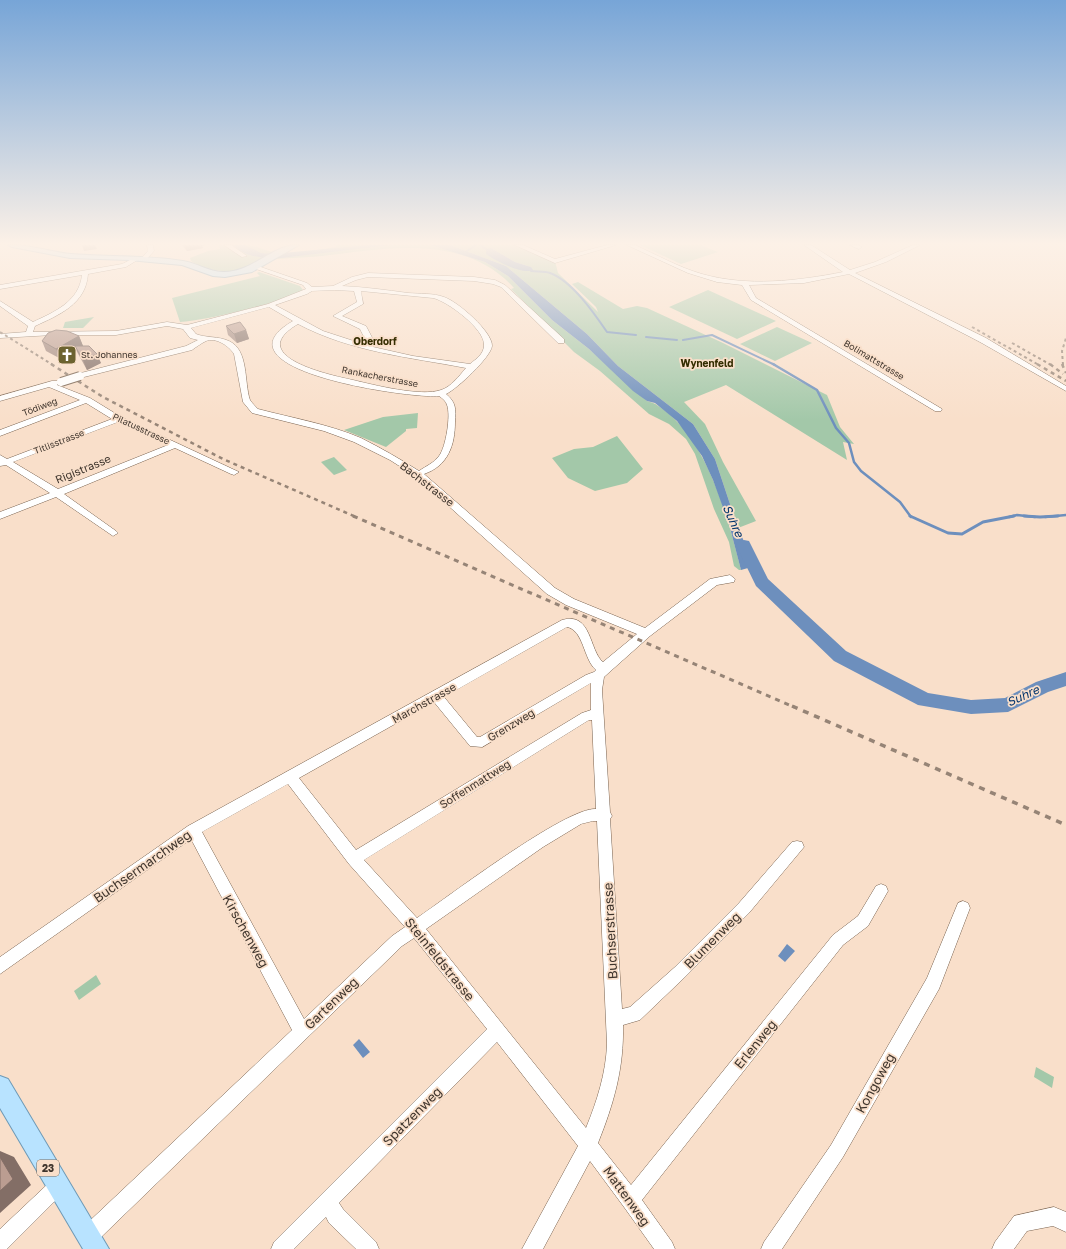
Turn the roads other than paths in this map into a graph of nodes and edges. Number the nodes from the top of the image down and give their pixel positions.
1 (0, 303) edge
2 (70, 303) edge
3 (275, 303) edge
4 (360, 303) edge
5 (451, 303) edge
6 (521, 303) edge
7 (760, 303) edge
8 (911, 303) edge
9 (270, 305) junction
10 (296, 322) junction
11 (32, 325) junction
12 (187, 327) junction
13 (27, 334) junction
14 (0, 336) edge
15 (202, 339) junction
16 (561, 341) dead end
17 (369, 348) junction
18 (471, 367) junction
19 (50, 385) junction
20 (1066, 390) edge
21 (441, 393) junction
22 (0, 399) edge
23 (87, 400) junction
24 (938, 409) dead end
25 (118, 419) junction
26 (0, 433) edge
27 (176, 444) junction
28 (2, 462) edge
29 (234, 472) dead end
30 (423, 472) dead end
31 (57, 493) junction
32 (0, 516) edge
33 (113, 533) dead end
34 (730, 579) dead end
35 (646, 633) junction
36 (601, 673) junction
37 (436, 696) junction
38 (598, 714) junction
39 (290, 777) junction
40 (605, 816) junction
41 (193, 830) junction
42 (797, 847) dead end
43 (354, 858) junction
44 (881, 891) dead end
45 (963, 908) dead end
46 (415, 927) junction
47 (0, 966) edge
48 (616, 1019) junction
49 (497, 1030) junction
50 (302, 1031) junction
51 (0, 1087) edge
52 (588, 1143) junction
53 (58, 1186) junction
54 (631, 1200) junction
55 (328, 1202) junction
56 (1066, 1223) edge
57 (0, 1242) edge
58 (93, 1242) edge
59 (281, 1249) edge
60 (369, 1249) edge
61 (532, 1249) edge
62 (665, 1249) edge
63 (771, 1249) edge
64 (1002, 1249) edge

1 - 11 street
2 - 11 street
3 - 9 street
4 - 17 street
5 - 18 street
6 - 16 street
7 - 24 street, Bolimattstrasse
8 - 20 street
9 - 10 street
9 - 12 street
10 - 17 street
10 - 21 street, Rankacherstrasse
11 - 13 street
12 - 13 street
12 - 15 street
13 - 14 street
15 - 19 street, bridge
15 - 35 street, Bachstrasse
17 - 18 street
18 - 21 street
19 - 22 street
19 - 23 street, Pilatusstrasse
21 - 30 street
23 - 25 street, Pilatusstrasse
23 - 26 street, Tödiweg
25 - 27 street, Pilatusstrasse
25 - 28 street, Titlisstrasse
27 - 29 street, Pilatusstrasse
27 - 31 street, Rigistrasse
28 - 31 street
31 - 32 street, Rigistrasse
31 - 33 street
34 - 35 street, Grenzweg
35 - 36 street, Grenzweg
36 - 37 street, Grenzweg
36 - 37 street, Marchstrasse
36 - 38 street, Buchserstrasse
37 - 39 street, Marchstrasse
38 - 40 street, Buchserstrasse
38 - 43 street, Soffenmattweg
39 - 41 street, Buchsermarchweg
39 - 43 street, Steinfeldstrasse
40 - 46 street, Gartenweg
40 - 48 street, Buchserstrasse
41 - 47 street, Buchsermarchweg
41 - 50 street, Kirschenweg
42 - 48 street, Blumenweg
43 - 46 street, Steinfeldstrasse
44 - 54 street, Erlenweg
45 - 63 street, Kongoweg
46 - 49 street, Steinfeldstrasse
46 - 50 street, Gartenweg
48 - 52 street, Buchserstrasse
49 - 52 street, Steinfeldstrasse
49 - 55 street, Spatzenweg
50 - 58 street, Gartenweg
51 - 53 main road, 23
52 - 54 street, Mattenweg
52 - 61 street, Buchserstrasse
53 - 57 street
53 - 58 main road, 23
54 - 62 street, Mattenweg
55 - 59 street, Spatzenweg
55 - 60 street
56 - 64 street

